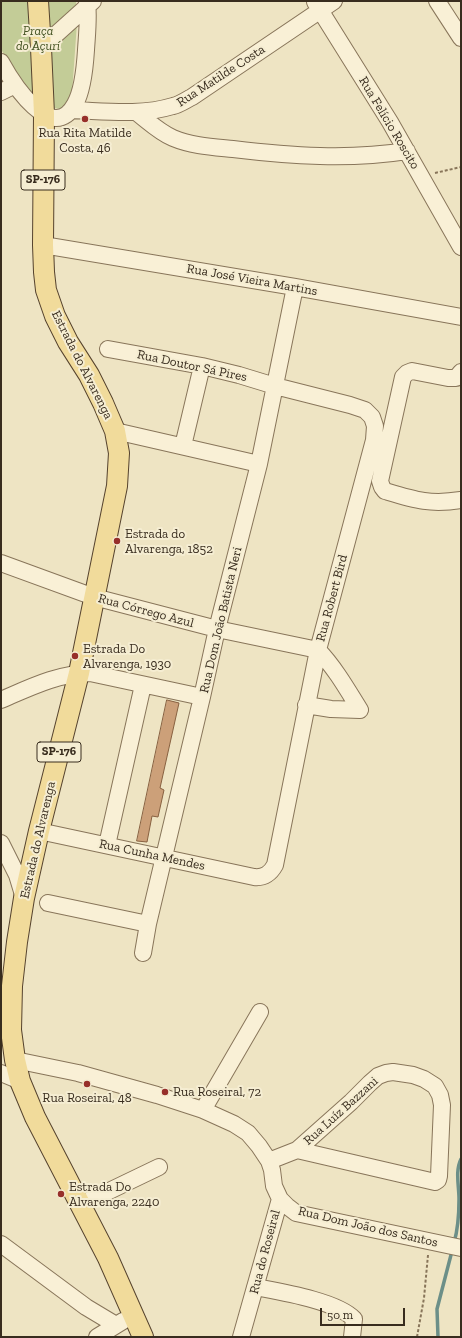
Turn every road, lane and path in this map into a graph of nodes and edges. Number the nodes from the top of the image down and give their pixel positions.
1 (38, 1) edge
2 (334, 1) edge
3 (437, 1) edge
4 (89, 2) edge
5 (317, 6) edge
6 (52, 38) dead end
7 (461, 38) edge
8 (1, 62) edge
9 (8, 88) edge
10 (71, 110) junction
11 (136, 112) junction
12 (44, 114) junction
13 (406, 151) junction
14 (461, 167) edge
15 (420, 176) junction
16 (43, 245) junction
17 (461, 247) edge
18 (294, 287) junction
19 (461, 317) edge
20 (108, 349) dead end
21 (202, 366) junction
22 (461, 372) edge
23 (275, 386) junction
24 (115, 431) junction
25 (183, 446) junction
26 (259, 464) junction
27 (461, 500) edge
28 (1, 563) edge
29 (94, 597) junction
30 (217, 629) junction
31 (318, 650) junction
32 (79, 673) junction
33 (144, 684) junction
34 (202, 697) junction
35 (1, 700) edge
36 (306, 705) junction
37 (39, 831) junction
38 (107, 845) junction
39 (5, 850) edge
40 (164, 858) junction
41 (31, 869) junction
42 (264, 876) joint
43 (24, 898) junction
44 (48, 903) dead end
45 (148, 924) junction
46 (143, 953) dead end
47 (8, 963) edge
48 (260, 1012) dead end
49 (8, 1067) edge
50 (203, 1110) junction
51 (297, 1150) junction
52 (269, 1161) junction
53 (159, 1167) dead end
54 (280, 1199) junction
55 (80, 1205) junction
56 (437, 1243) junction
57 (1, 1244) edge
58 (461, 1248) edge
59 (255, 1287) junction
60 (113, 1327) edge
61 (143, 1337) edge
62 (241, 1337) edge
63 (352, 1337) edge
64 (418, 1337) edge

1 - 12 main road, Estrada do Alvarenga / SP-176
2 - 5 street, Rua Matilde Costa
3 - 7 street
4 - 6 street
4 - 10 street
5 - 11 street, Rua Matilde Costa
5 - 13 street, Rua Felício Roscito
8 - 9 street
9 - 12 street
10 - 11 street, Rua Matilde Costa
10 - 12 street
11 - 13 street
12 - 16 main road, Estrada do Alvarenga / SP-176
13 - 15 street, Rua Felício Roscito
14 - 15 path
15 - 17 street, Rua Felício Roscito
16 - 18 street, Rua José Vieira Martins
16 - 24 main road, Estrada do Alvarenga / SP-176
18 - 19 street, Rua José Vieira Martins
18 - 23 street, Rua Dom João Batista Neri
20 - 21 street, Rua Doutor Sá Pires
21 - 23 street, Rua Doutor Sá Pires
21 - 25 street
22 - 27 street
23 - 26 street, Rua Dom João Batista Neri
23 - 31 street, Rua Robert Bird
24 - 25 street
24 - 29 main road, Estrada do Alvarenga / SP-176
25 - 26 street
26 - 30 street, Rua Dom João Batista Neri
28 - 29 street, Rua Córrego Azul
29 - 30 street, Rua Córrego Azul
29 - 32 main road, Estrada do Alvarenga / SP-176
30 - 31 street, Rua Córrego Azul
30 - 34 street, Rua Dom João Batista Neri
31 - 36 street, Rua Robert Bird
31 - 36 street
32 - 33 street
32 - 35 street
32 - 37 main road, Estrada do Alvarenga / SP-176
33 - 34 street
33 - 38 street
34 - 40 street, Rua Dom João Batista Neri
36 - 42 street, Rua Robert Bird
37 - 38 street, Rua Cunha Mendes
37 - 41 main road, Estrada do Alvarenga / SP-176
38 - 40 street, Rua Cunha Mendes
39 - 41 street
39 - 43 street
40 - 42 street, Rua Cunha Mendes
40 - 45 street, Rua Dom João Batista Neri
41 - 43 main road, Estrada do Alvarenga / SP-176
43 - 47 main road, Estrada do Alvarenga / SP-176
44 - 45 street
45 - 46 street, Rua Dom João Batista Neri
47 - 49 main road, Estrada do Alvarenga / SP-176
48 - 50 street
49 - 50 street, Rua do Roseiral
49 - 55 main road, Estrada do Alvarenga / SP-176
50 - 52 street, Rua do Roseiral
51 - 51 street, Rua Luíz Bazzani
51 - 52 street, Rua Luíz Bazzani
52 - 54 street, Rua do Roseiral
53 - 55 street
54 - 56 street, Rua Dom João dos Santos
54 - 59 street, Rua do Roseiral
55 - 60 main road, Estrada do Alvarenga / SP-176
56 - 58 street, Rua Dom João dos Santos
56 - 64 path
57 - 60 street
59 - 62 street, Rua do Roseiral
59 - 63 street
60 - 61 main road, Estrada do Alvarenga / SP-176

